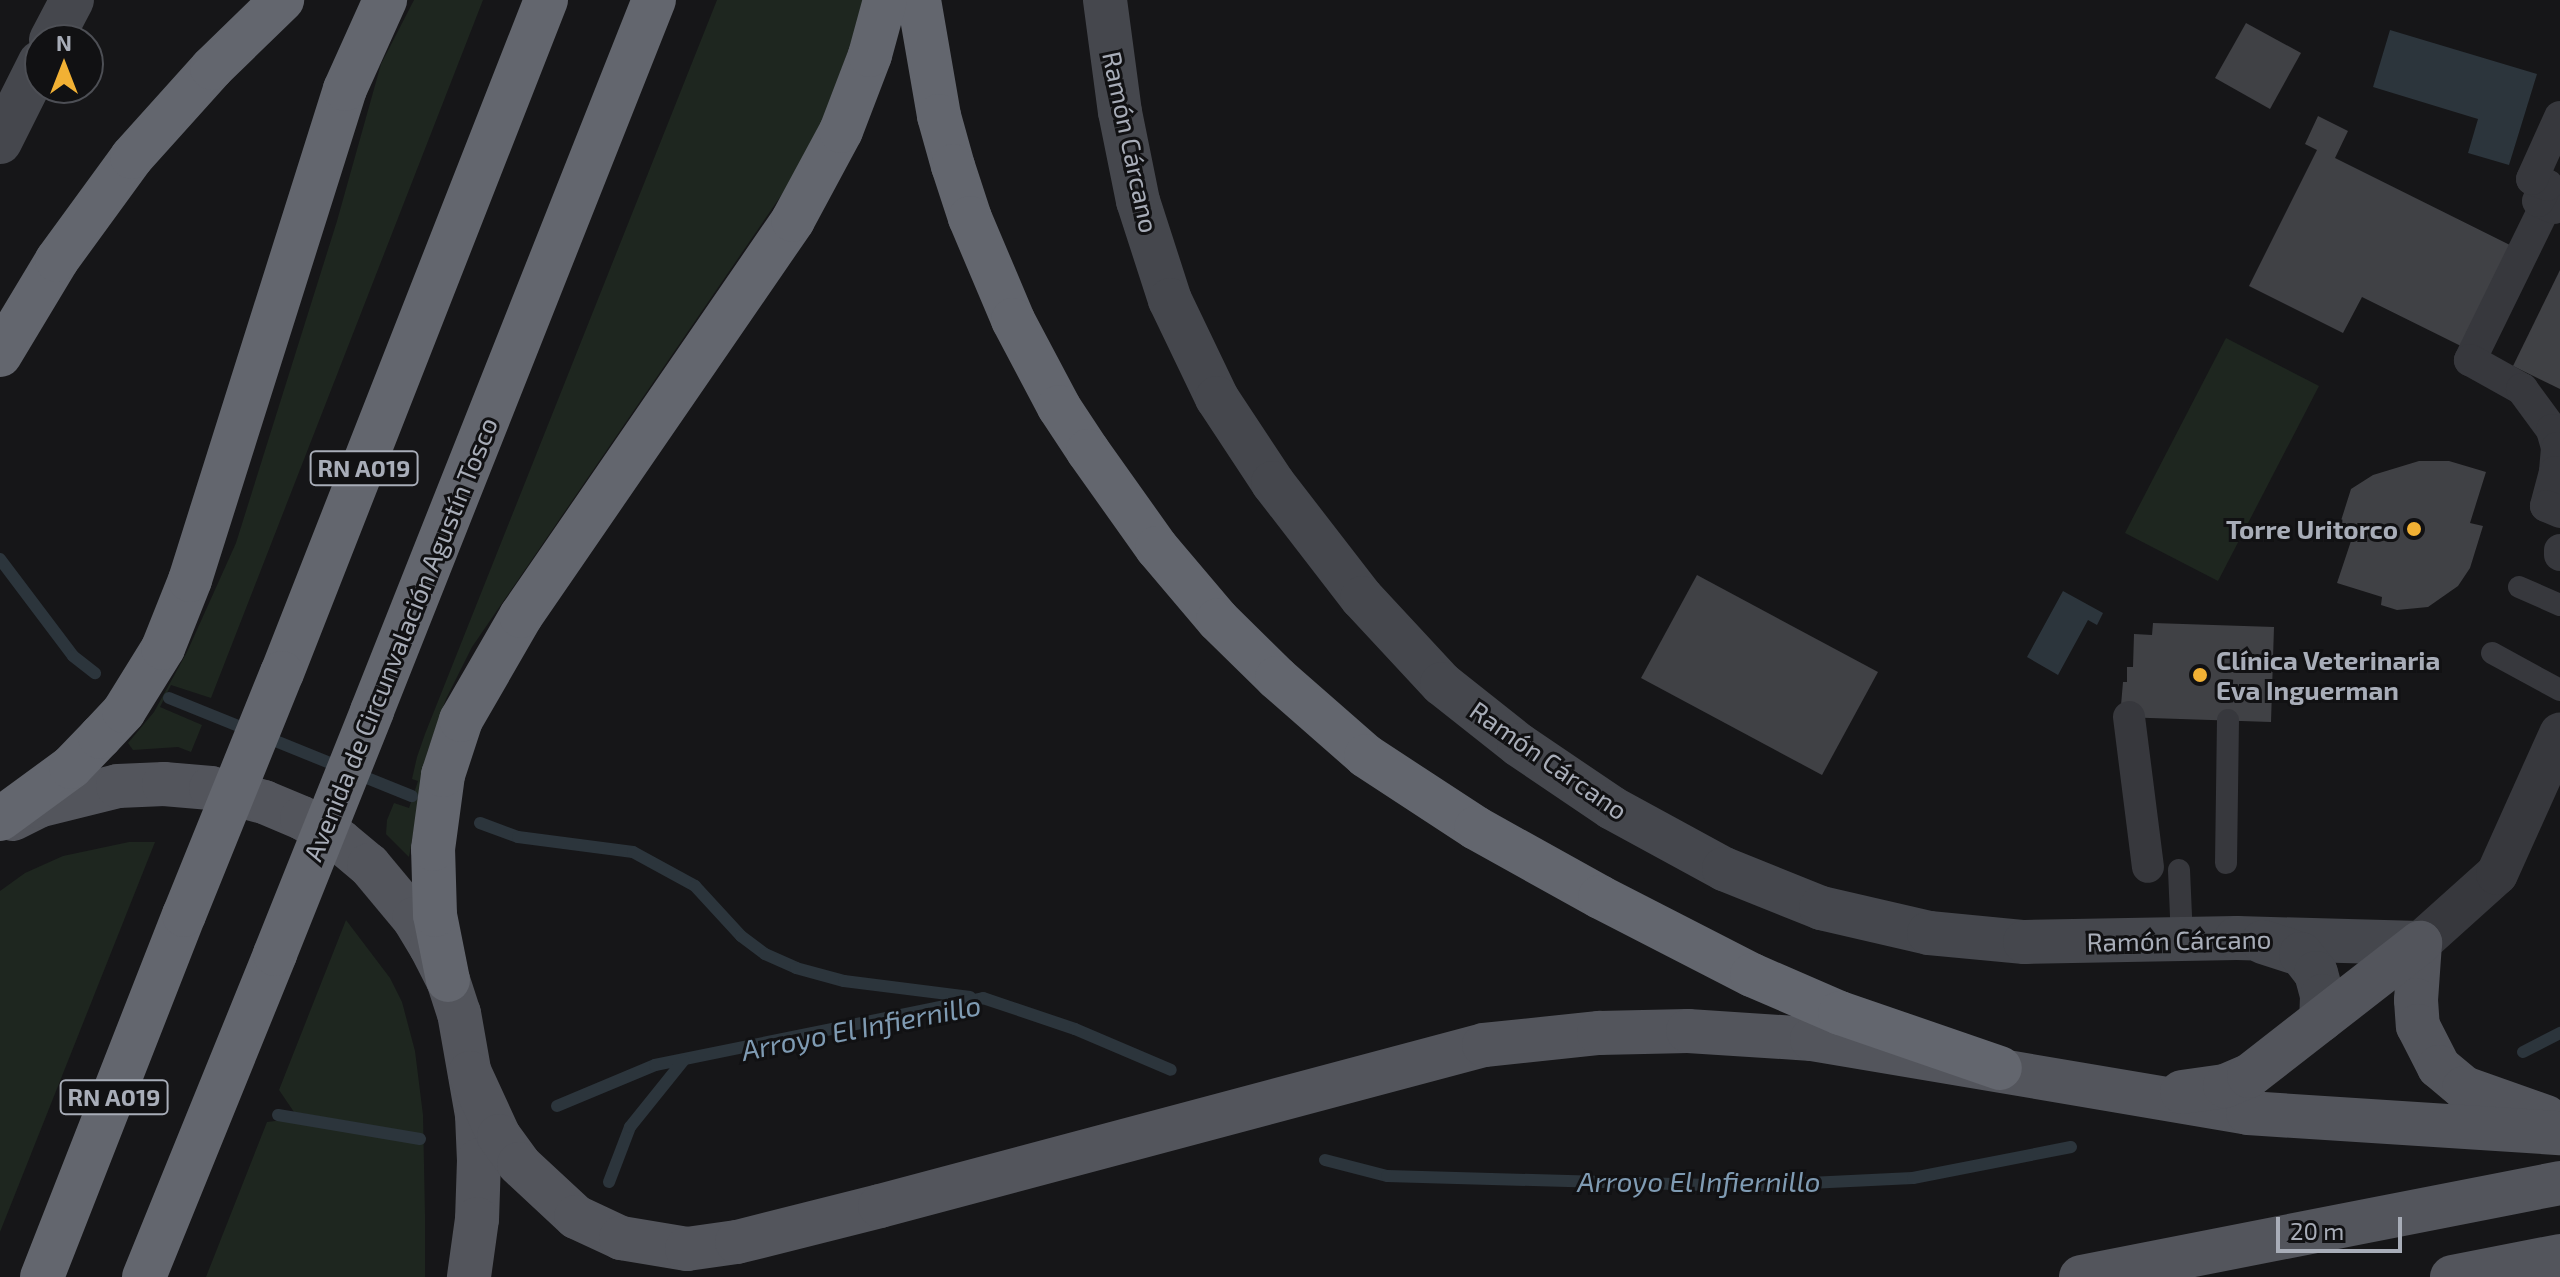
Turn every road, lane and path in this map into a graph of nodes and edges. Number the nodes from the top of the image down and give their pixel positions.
1 (72, 0) edge
2 (282, 0) edge
3 (385, 0) edge
4 (546, 0) edge
5 (654, 0) edge
6 (885, 0) edge
7 (919, 0) edge
8 (1105, 0) edge
9 (59, 24) edge
10 (24, 94) edge
11 (2558, 137) edge
12 (0, 142) edge
13 (2551, 200) edge
14 (0, 355) edge
15 (2560, 512) edge
16 (2519, 587) dead end
17 (2560, 605) edge
18 (2492, 653) dead end
19 (2560, 690) edge
20 (2129, 717) dead end
21 (2228, 720) dead end
22 (2560, 734) edge
23 (0, 819) edge
24 (0, 826) edge
25 (2226, 863) dead end
26 (2163, 868) joint
27 (2237, 938) junction
28 (2182, 939) junction
29 (2420, 943) junction
30 (448, 980) junction
31 (2321, 1020) junction
32 (2000, 1068) junction
33 (470, 1073) junction
34 (2142, 1097) junction
35 (2560, 1121) edge
36 (2560, 1133) edge
37 (2560, 1183) edge
38 (2560, 1258) edge
39 (42, 1277) edge
40 (144, 1277) edge
41 (469, 1277) edge
42 (2081, 1277) edge
43 (2452, 1277) edge
44 (2519, 1277) edge

1 - 9 main road
2 - 14 highway
3 - 23 highway
4 - 39 highway, RN A019, bridge
5 - 40 highway, Avenida de Circunvalación Agustín Tosco / RN A019, bridge
6 - 30 highway
7 - 32 highway
8 - 28 main road, Ramón Cárcano
10 - 12 main road
11 - 13 street
13 - 15 street
16 - 17 lane
18 - 19 lane
20 - 26 street
21 - 25 lane
22 - 29 street
24 - 30 main road
26 - 28 lane
27 - 28 main road, Ramón Cárcano
27 - 29 main road, Ramón Cárcano
27 - 31 main road
29 - 31 main road
29 - 35 main road
30 - 33 main road
31 - 34 main road
32 - 33 main road
32 - 34 main road
33 - 41 main road
34 - 36 main road
37 - 42 main road
38 - 43 main road
38 - 44 main road

